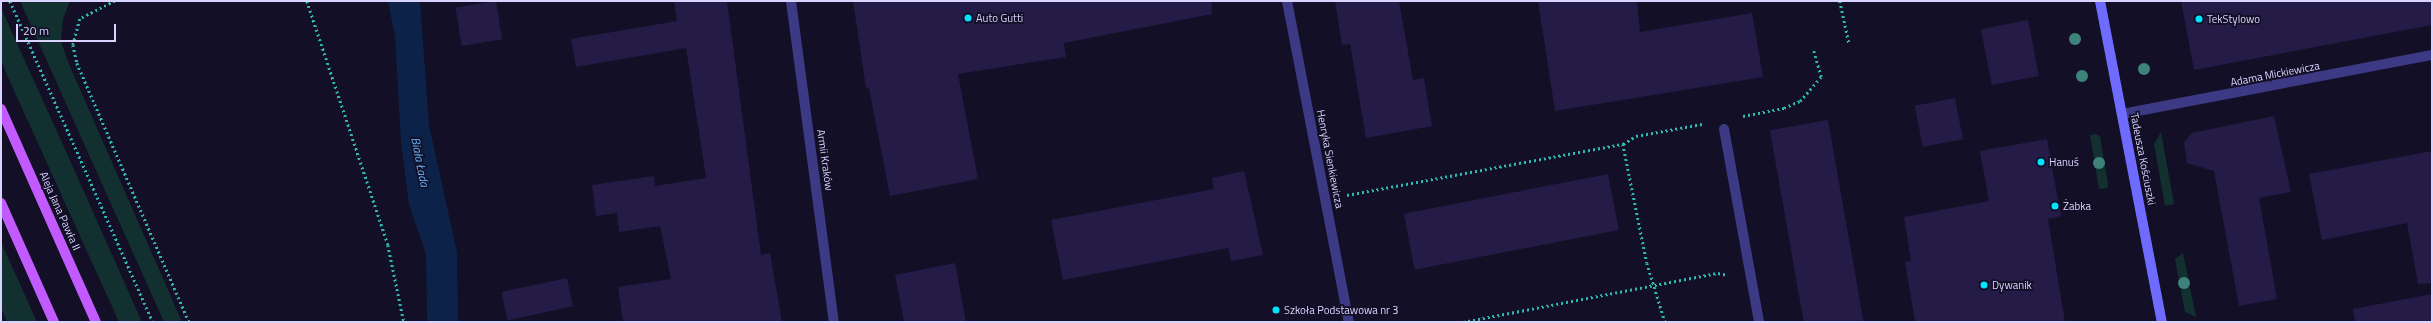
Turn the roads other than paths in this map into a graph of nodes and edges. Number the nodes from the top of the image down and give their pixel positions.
1 (791, 1) edge
2 (1287, 1) edge
3 (2100, 1) edge
4 (2432, 56) edge
5 (1, 109) edge
6 (2122, 114) junction
7 (1724, 129) dead end
8 (1, 203) edge
9 (54, 322) edge
10 (96, 322) edge
11 (834, 322) edge
12 (1349, 322) edge
13 (1759, 322) edge
14 (2162, 322) edge

1 - 11 street, Armii Kraków
2 - 12 street, Henryka Sienkiewicza
3 - 6 street, Tadeusza Kościuszki
4 - 6 street, Adama Mickiewicza
5 - 10 main road, Aleja Jana Pawła II
6 - 14 street, Tadeusza Kościuszki
7 - 13 street
8 - 9 main road

